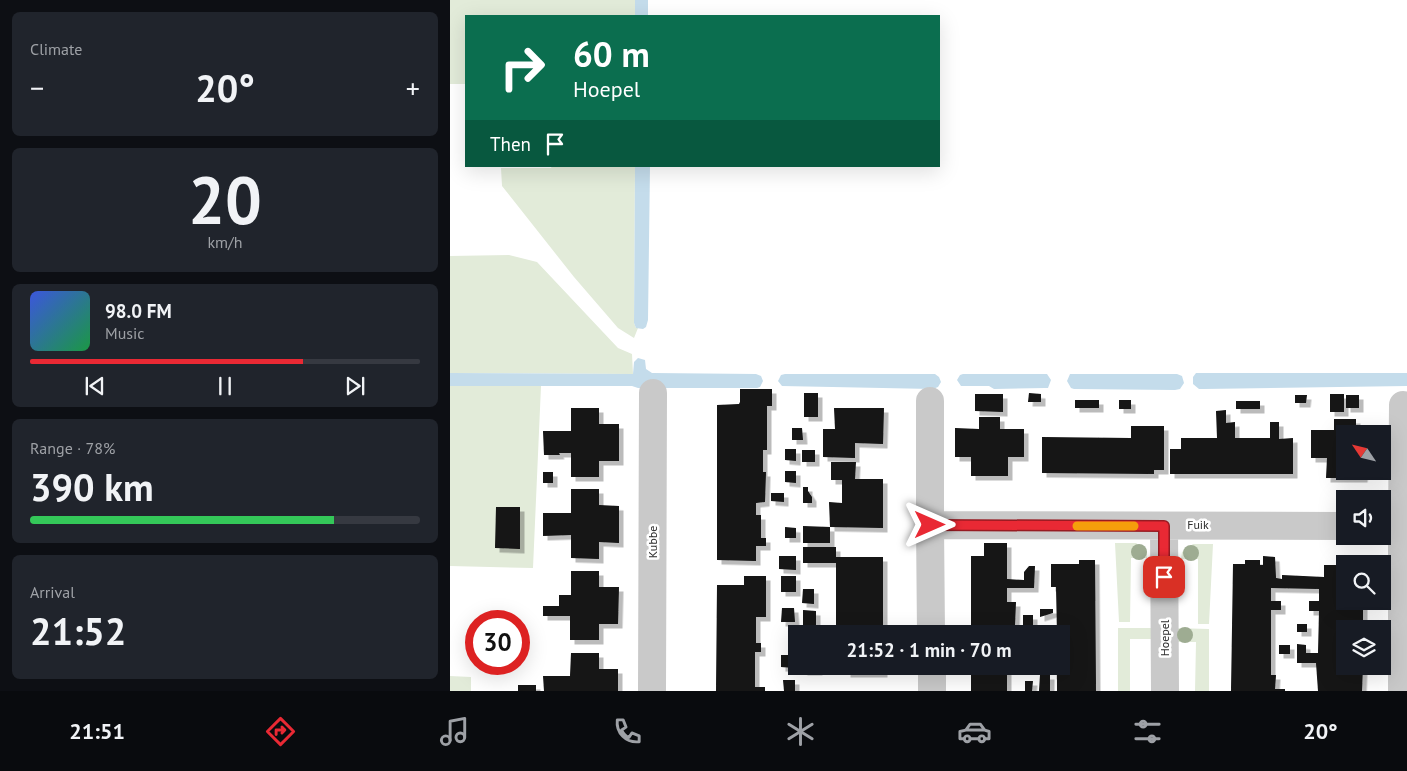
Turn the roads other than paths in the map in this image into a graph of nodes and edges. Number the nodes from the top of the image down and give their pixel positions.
1 (654, 393) dead end
2 (930, 401) dead end
3 (1403, 405) dead end
4 (930, 525) junction
5 (1164, 526) junction
6 (1336, 526) edge
7 (1392, 527) edge
8 (931, 625) edge
9 (932, 675) edge
10 (652, 691) edge
11 (932, 691) edge
12 (1165, 691) edge
13 (1402, 691) edge

1 - 10 street, Kubbe
2 - 4 street
3 - 7 street
4 - 5 street, Fuik
4 - 8 street
5 - 6 street, Fuik
5 - 12 street, Hoepel
7 - 13 street
9 - 11 street

